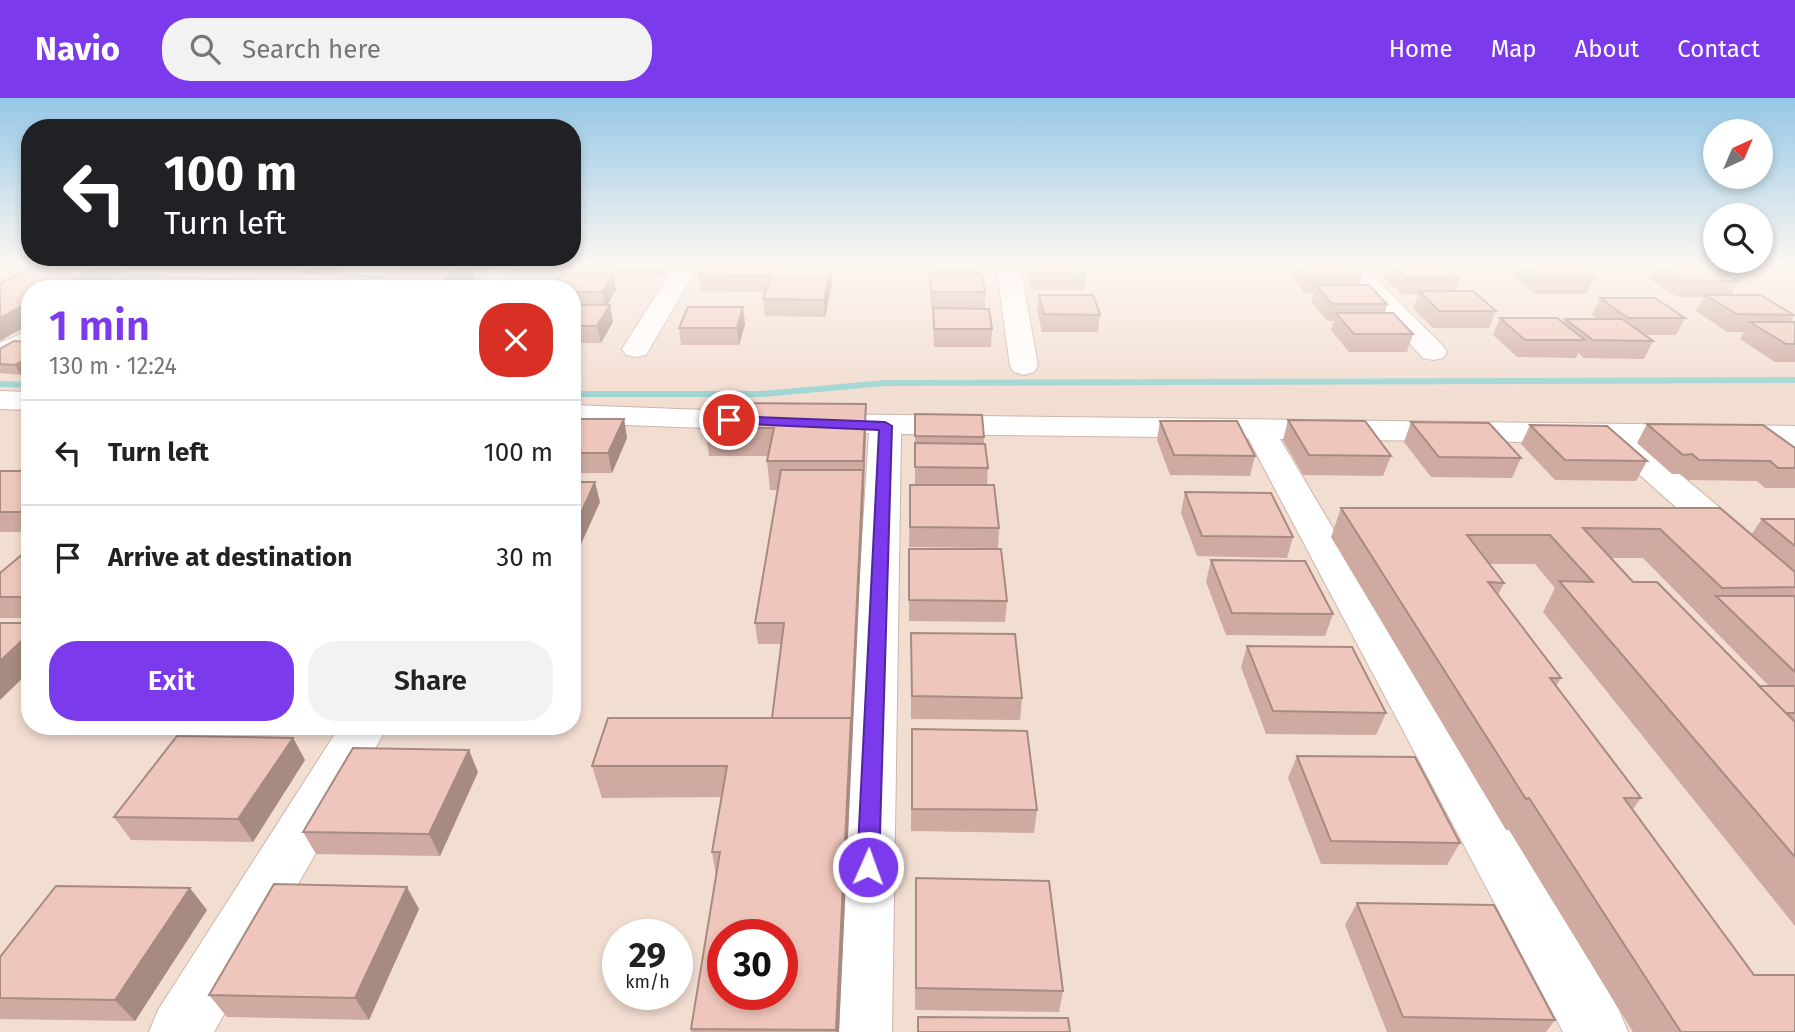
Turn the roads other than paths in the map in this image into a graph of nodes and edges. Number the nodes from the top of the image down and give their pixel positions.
1 (661, 309) edge
2 (1014, 309) edge
3 (1391, 309) edge
4 (21, 343) edge
5 (636, 349) dead end
6 (1433, 352) dead end
7 (0, 354) edge
8 (1024, 366) dead end
9 (0, 400) edge
10 (21, 401) edge
11 (581, 414) edge
12 (885, 426) junction
13 (1259, 430) junction
14 (1613, 434) junction
15 (1795, 436) edge
16 (1795, 592) edge
17 (360, 735) edge
18 (180, 1032) edge
19 (861, 1032) edge
20 (1597, 1032) edge

1 - 5 street
2 - 8 street
3 - 6 street
4 - 7 street
9 - 10 street
11 - 12 street
12 - 13 street
12 - 19 street
13 - 14 street
13 - 20 street
14 - 15 street
14 - 16 street
17 - 18 street

